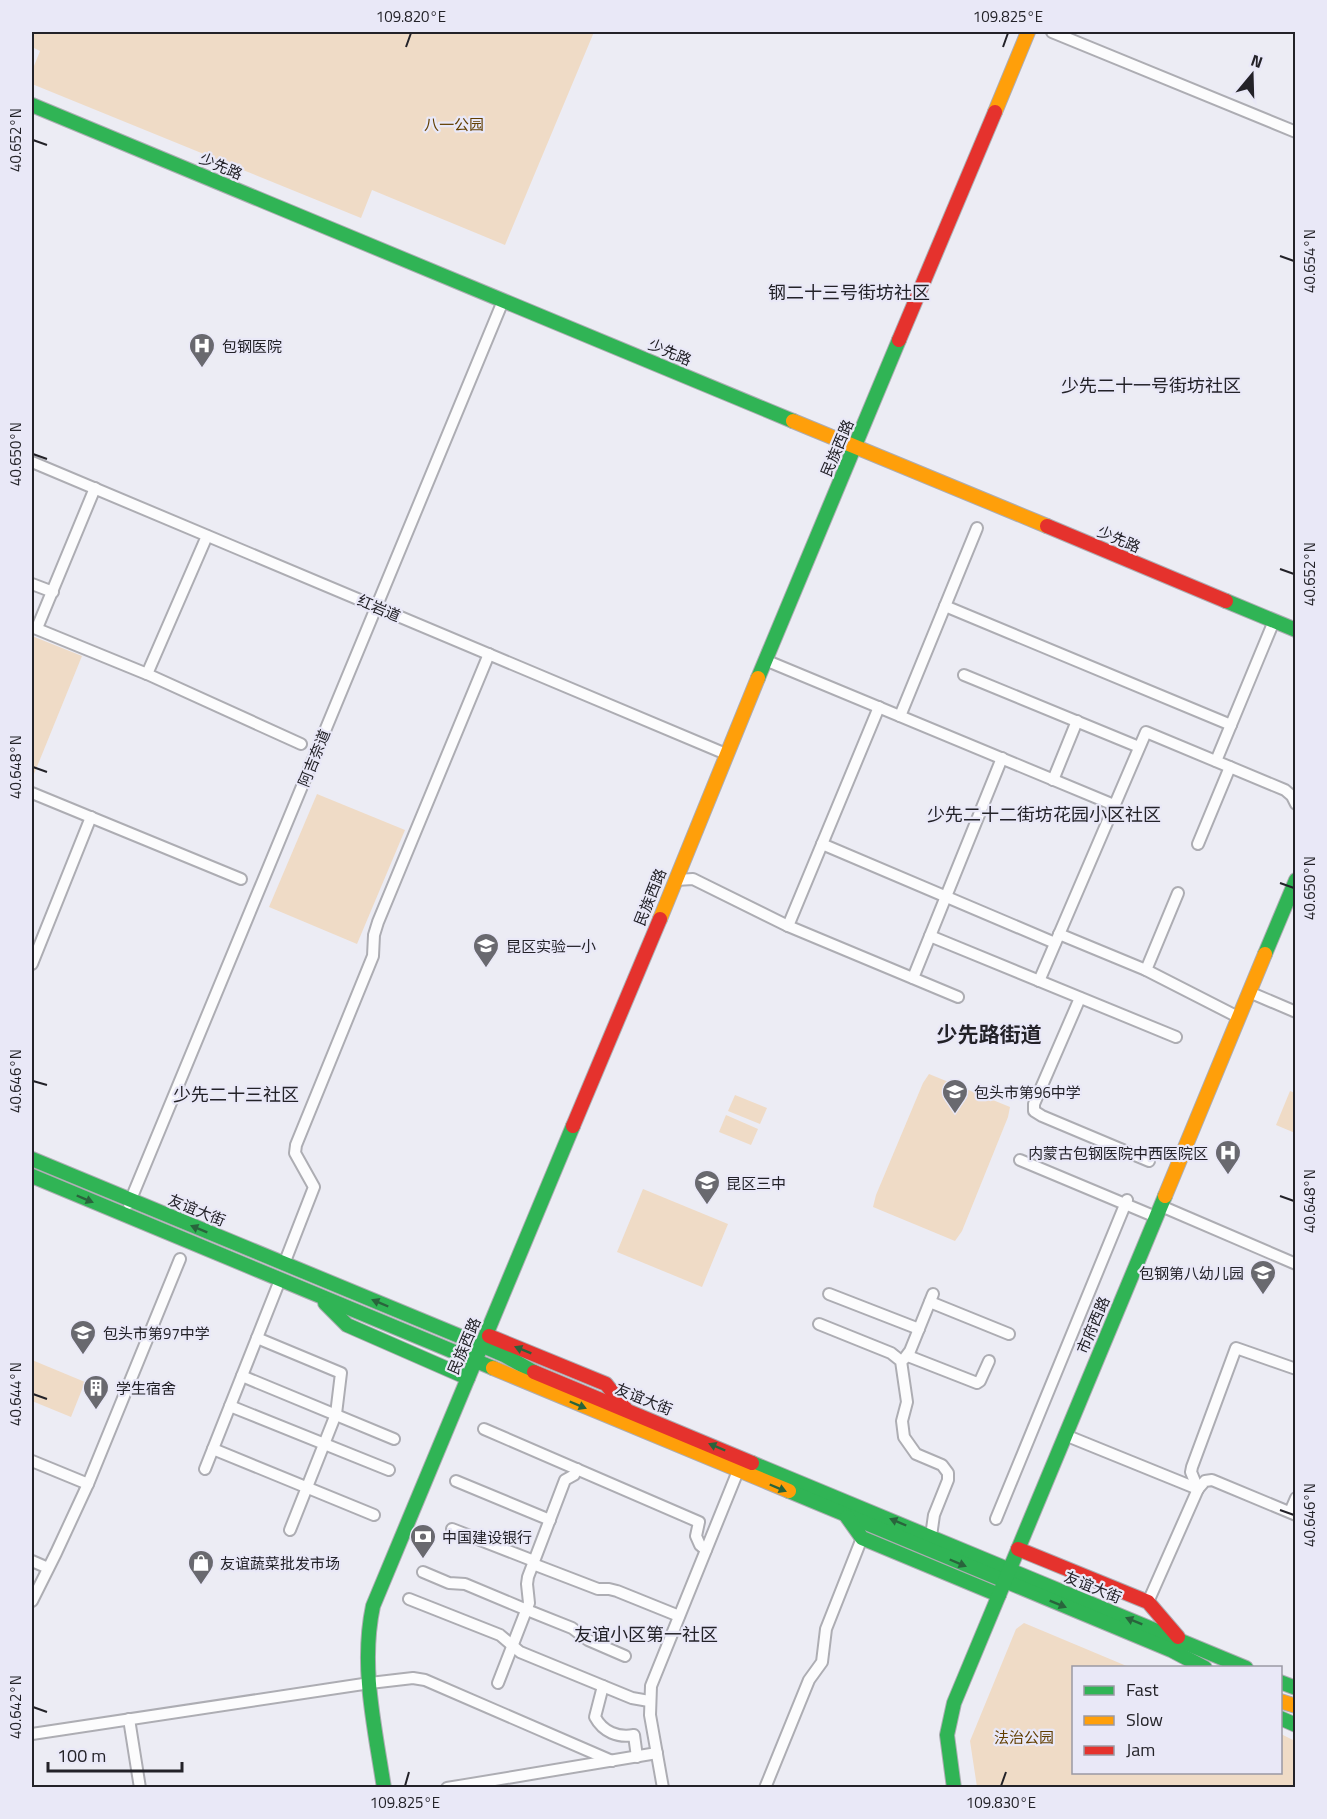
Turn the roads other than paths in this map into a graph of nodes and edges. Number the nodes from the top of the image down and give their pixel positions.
1 (1028, 32) edge
2 (1052, 32) edge
3 (32, 105) edge
4 (1296, 132) edge
5 (503, 301) junction
6 (855, 447) junction
7 (32, 462) edge
8 (95, 488) junction
9 (977, 528) dead end
10 (207, 536) junction
11 (32, 584) edge
12 (53, 592) junction
13 (945, 606) junction
14 (376, 607) junction
15 (1274, 621) junction
16 (34, 628) edge
17 (1296, 630) edge
18 (489, 654) junction
19 (765, 660) junction
20 (147, 674) junction
21 (964, 675) dead end
22 (879, 707) junction
23 (900, 716) junction
24 (1077, 721) junction
25 (1231, 725) junction
26 (301, 744) dead end
27 (1139, 747) junction
28 (726, 754) junction
29 (1002, 758) junction
30 (1216, 761) junction
31 (1230, 766) junction
32 (1053, 780) junction
33 (32, 793) edge
34 (1296, 804) edge
35 (1114, 805) junction
36 (91, 818) junction
37 (822, 844) junction
38 (1198, 844) dead end
39 (241, 879) dead end
40 (676, 880) junction
41 (1296, 880) edge
42 (1178, 893) dead end
43 (946, 897) junction
44 (788, 926) junction
45 (930, 936) junction
46 (1057, 938) junction
47 (32, 964) edge
48 (1146, 970) junction
49 (913, 978) junction
50 (1039, 981) junction
51 (1249, 992) junction
52 (958, 997) dead end
53 (1080, 998) junction
54 (1296, 1012) edge
55 (1238, 1017) junction
56 (1176, 1036) dead end
57 (32, 1159) edge
58 (1020, 1160) dead end
59 (1149, 1161) dead end
60 (32, 1176) edge
61 (131, 1200) junction
62 (1126, 1202) junction
63 (1158, 1212) junction
64 (125, 1215) junction
65 (180, 1259) dead end
66 (284, 1264) junction
67 (1296, 1264) edge
68 (280, 1280) junction
69 (829, 1294) dead end
70 (317, 1296) junction
71 (819, 1324) dead end
72 (434, 1326) junction
73 (919, 1329) junction
74 (1009, 1334) dead end
75 (257, 1338) junction
76 (484, 1340) junction
77 (427, 1341) junction
78 (904, 1359) junction
79 (475, 1361) junction
80 (988, 1361) dead end
81 (1296, 1370) edge
82 (242, 1376) junction
83 (527, 1377) junction
84 (468, 1378) junction
85 (230, 1406) junction
86 (626, 1409) junction
87 (336, 1414) junction
88 (484, 1429) dead end
89 (1065, 1434) junction
90 (394, 1439) dead end
91 (324, 1444) junction
92 (213, 1449) junction
93 (32, 1461) edge
94 (205, 1469) dead end
95 (577, 1469) junction
96 (389, 1470) dead end
97 (738, 1471) junction
98 (456, 1482) dead end
99 (88, 1484) junction
100 (307, 1487) junction
101 (1198, 1489) junction
102 (1296, 1498) edge
103 (1293, 1513) edge
104 (374, 1515) dead end
105 (847, 1517) junction
106 (996, 1519) dead end
107 (550, 1520) junction
108 (452, 1529) dead end
109 (290, 1530) dead end
110 (931, 1536) junction
111 (862, 1538) junction
112 (1018, 1549) junction
113 (706, 1550) junction
114 (32, 1561) edge
115 (534, 1562) junction
116 (48, 1568) junction
117 (423, 1572) dead end
118 (1004, 1583) junction
119 (409, 1599) dead end
120 (32, 1600) edge
121 (1148, 1602) junction
122 (527, 1610) junction
123 (679, 1616) junction
124 (1180, 1640) junction
125 (513, 1648) junction
126 (625, 1656) dead end
127 (1201, 1666) edge
128 (1241, 1666) edge
129 (1282, 1682) edge
130 (370, 1683) junction
131 (498, 1683) dead end
132 (603, 1686) junction
133 (1296, 1688) edge
134 (650, 1701) junction
135 (129, 1719) junction
136 (1282, 1719) edge
137 (1296, 1725) edge
138 (32, 1734) edge
139 (657, 1753) junction
140 (637, 1757) junction
141 (612, 1761) junction
142 (140, 1788) edge
143 (384, 1788) edge
144 (447, 1788) edge
145 (663, 1788) edge
146 (765, 1788) edge
147 (954, 1788) edge

1 - 6 main road, 民族西路
2 - 4 street
3 - 5 main road, 少先路
5 - 6 main road, 少先路
5 - 14 street, 阿吉奈道
6 - 15 main road, 少先路
6 - 19 main road, 民族西路
7 - 8 street, 红岩道
8 - 10 street, 红岩道
8 - 12 street
9 - 13 street
10 - 14 street, 红岩道
10 - 20 street
11 - 12 street
12 - 16 street
13 - 23 street
13 - 25 street
14 - 18 street, 红岩道
14 - 61 street, 阿吉奈道
15 - 17 main road, 少先路
15 - 25 street
16 - 20 street
18 - 28 street, 红岩道
18 - 66 street
19 - 22 street
19 - 28 main road, 民族西路
20 - 26 street
21 - 24 street
22 - 23 street
22 - 37 street
23 - 29 street
24 - 27 street
24 - 32 street
25 - 30 street
27 - 30 street
27 - 35 street
28 - 40 main road, 民族西路
29 - 32 street
29 - 43 street
30 - 31 street
31 - 34 street
31 - 38 street
32 - 35 street
33 - 36 street
35 - 46 street
36 - 39 street
36 - 47 street
37 - 43 street
37 - 44 street
40 - 44 street
40 - 76 main road, 民族西路
41 - 51 main road, 市府西路
42 - 48 street
43 - 45 street
43 - 46 street
44 - 49 street
45 - 49 street
45 - 50 street
46 - 48 street
46 - 50 street
48 - 55 street
49 - 52 street
50 - 53 street
51 - 54 street
51 - 55 main road, 市府西路
53 - 56 street
53 - 59 street
55 - 63 main road, 市府西路
57 - 61 main road, 友谊大街
58 - 62 street
60 -> 64 main road, 友谊大街
61 - 64 street, 阿吉奈道
66 -> 61 main road, 友谊大街
62 - 63 street
62 - 106 street
63 - 67 street
63 - 89 main road, 市府西路
64 - 68 main road, 友谊大街
65 - 99 street
72 -> 66 main road, 友谊大街
68 - 70 main road, 友谊大街
68 - 75 street
69 - 73 street
70 - 77 main road, 友谊大街
70 - 84 main road
71 - 78 street
72 - 76 main road, 友谊大街
72 - 77 main road
73 - 74 street
73 - 78 street
75 - 82 street
75 - 87 street
76 - 79 main road, 民族西路
76 - 83 main road, 友谊大街
86 -> 76 main road
77 - 79 main road, 友谊大街
78 - 80 street
78 - 110 street
79 - 83 main road, 友谊大街
79 - 84 main road, 民族西路
81 - 101 street
82 - 85 street
82 - 87 street
83 - 86 main road, 友谊大街
83 -> 97 main road, 友谊大街
84 - 130 main road, 民族西路
85 - 91 street
85 - 92 street
110 -> 86 main road, 友谊大街
87 - 90 street
87 - 91 street
88 - 95 street
89 - 101 street
89 - 112 main road, 市府西路
91 - 96 street
91 - 100 street
92 - 94 street
92 - 100 street
93 - 99 street
95 - 107 street
95 - 113 street
97 -> 105 main road, 友谊大街
97 - 113 street
98 - 107 street
99 - 116 street
100 - 104 street
100 - 109 street
101 - 103 street
101 - 121 street
102 - 103 street
105 - 111 main road
105 -> 118 main road, 友谊大街
107 - 115 street
108 - 115 street
110 - 118 main road, 友谊大街
111 - 118 main road
111 - 146 street
112 - 118 main road, 市府西路
112 - 121 main road
113 - 123 street
114 - 116 street
115 - 122 street
115 - 123 street
116 - 120 street
117 - 122 street
124 -> 118 main road, 友谊大街
118 -> 127 main road, 友谊大街
118 - 147 main road, 市府西路
119 - 125 street
121 - 124 main road
122 - 125 street
122 - 126 street
123 - 134 street
124 - 128 main road, 友谊大街
125 - 131 street
125 - 132 street
129 - 133 main road
130 - 135 street
130 - 141 street
130 - 143 main road, 民族西路
132 - 134 street
132 - 140 street
134 - 139 street
135 - 138 street
135 - 142 street
136 - 137 main road
139 - 140 street
139 - 145 street
140 - 141 street
141 - 144 street

